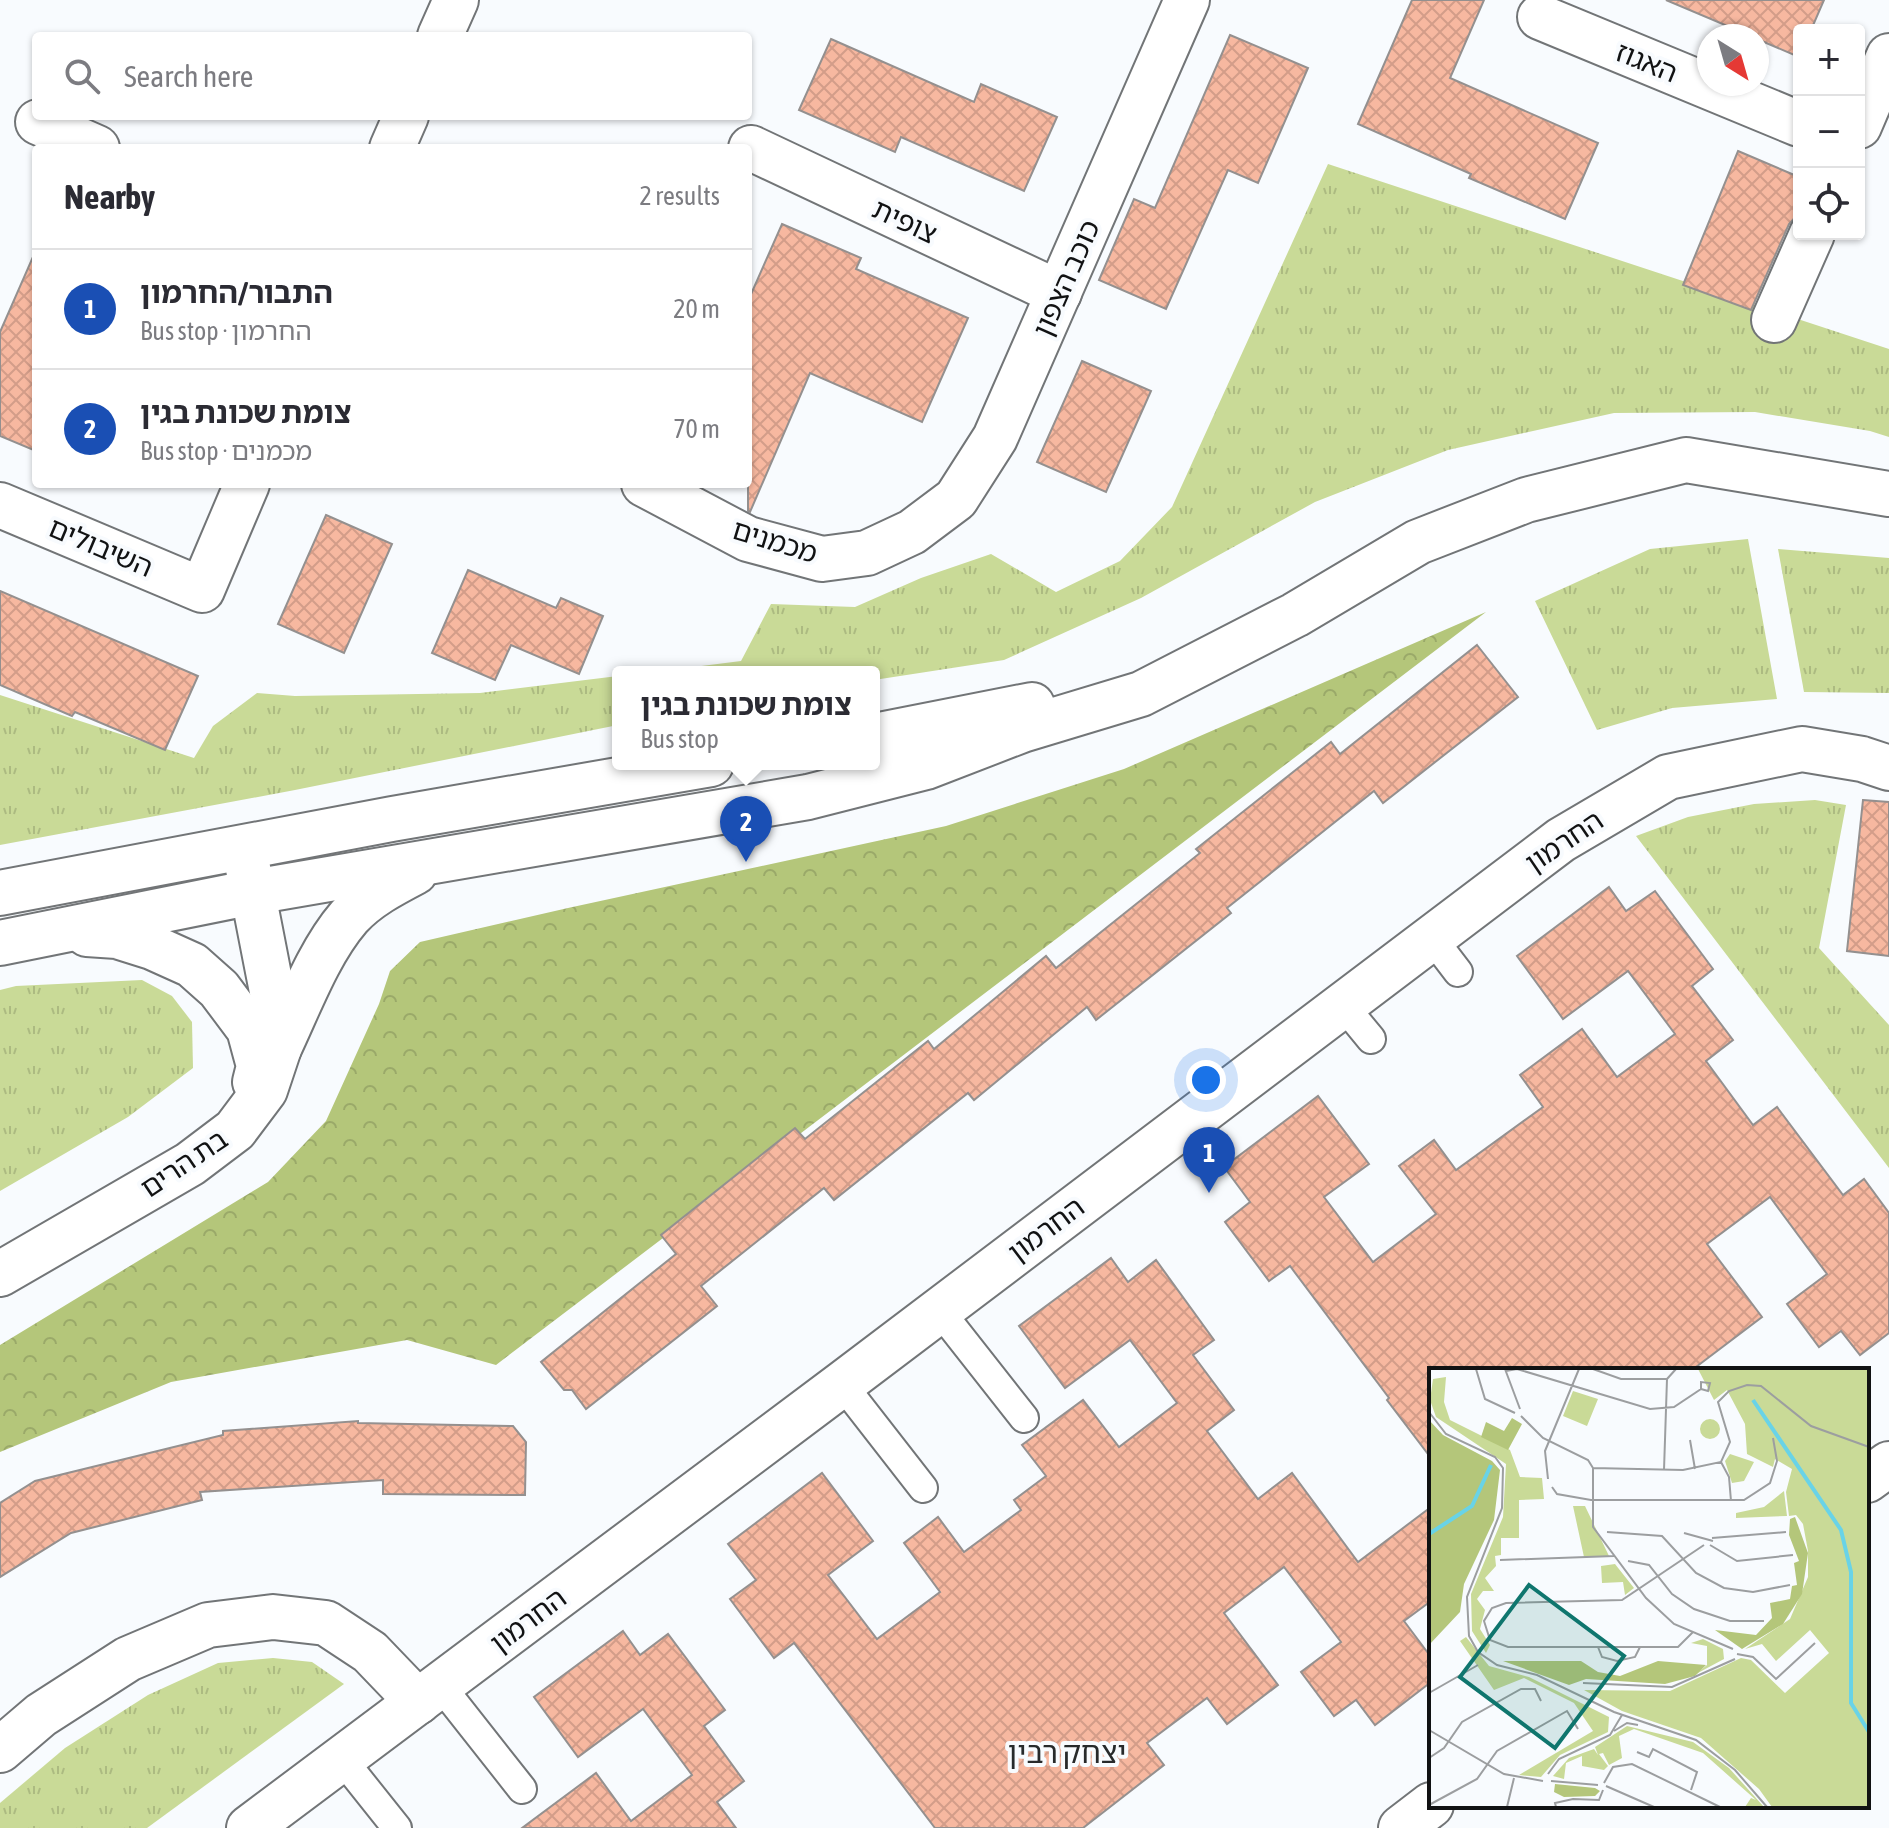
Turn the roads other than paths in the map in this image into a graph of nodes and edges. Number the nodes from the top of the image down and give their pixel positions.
1 (456, 0) edge
2 (1187, 0) edge
3 (1540, 17) dead end
4 (442, 32) edge
5 (1889, 56) edge
6 (1865, 112) edge
7 (404, 120) edge
8 (38, 122) dead end
9 (1793, 122) edge
10 (88, 144) edge
11 (394, 144) edge
12 (752, 148) edge
13 (1809, 240) edge
14 (1059, 293) junction
15 (1774, 320) dead end
16 (245, 488) edge
17 (652, 488) edge
18 (1889, 494) edge
19 (0, 505) edge
20 (912, 532) joint
21 (1141, 694) junction
22 (880, 735) edge
23 (1889, 768) edge
24 (676, 770) edge
25 (244, 847) junction
26 (441, 859) junction
27 (253, 892) junction
28 (0, 893) edge
29 (49, 933) junction
30 (1432, 938) junction
31 (0, 943) edge
32 (1458, 972) dead end
33 (1343, 1005) junction
34 (1371, 1039) dead end
35 (279, 1048) junction
36 (249, 1112) junction
37 (0, 1274) edge
38 (939, 1310) junction
39 (842, 1384) junction
40 (1024, 1418) dead end
41 (1889, 1464) edge
42 (1869, 1479) edge
43 (923, 1488) dead end
44 (429, 1694) junction
45 (0, 1750) edge
46 (342, 1759) junction
47 (522, 1789) dead end
48 (1429, 1807) edge
49 (249, 1828) edge
50 (397, 1828) edge
51 (1401, 1828) edge

1 - 4 street
2 - 14 street, כוכב הצפון
3 - 9 street, האגוז
5 - 6 street
7 - 11 street
8 - 10 street
12 - 14 street, צופית
13 - 15 street
14 - 20 street, כוכב הצפון
16 - 19 street, השיבולים
17 - 20 street, מכמנים
18 - 21 street
21 - 22 street
21 - 26 street
23 - 30 street, החרמון
24 - 25 street
25 - 27 street, בת הרים
25 - 28 street
26 - 27 street
26 - 35 street
27 - 29 street
27 - 35 street, בת הרים
29 - 31 street
29 - 36 street
30 - 32 lane
30 - 33 street, החרמון
33 - 34 lane
33 - 38 street, החרמון
35 - 36 street, בת הרים
36 - 37 street, בת הרים
38 - 39 street, החרמון
38 - 40 lane
39 - 43 lane
39 - 44 street, החרמון
41 - 42 street
44 - 45 street
44 - 46 street, החרמון
44 - 47 lane
46 - 49 street, החרמון
46 - 50 lane
48 - 51 street

